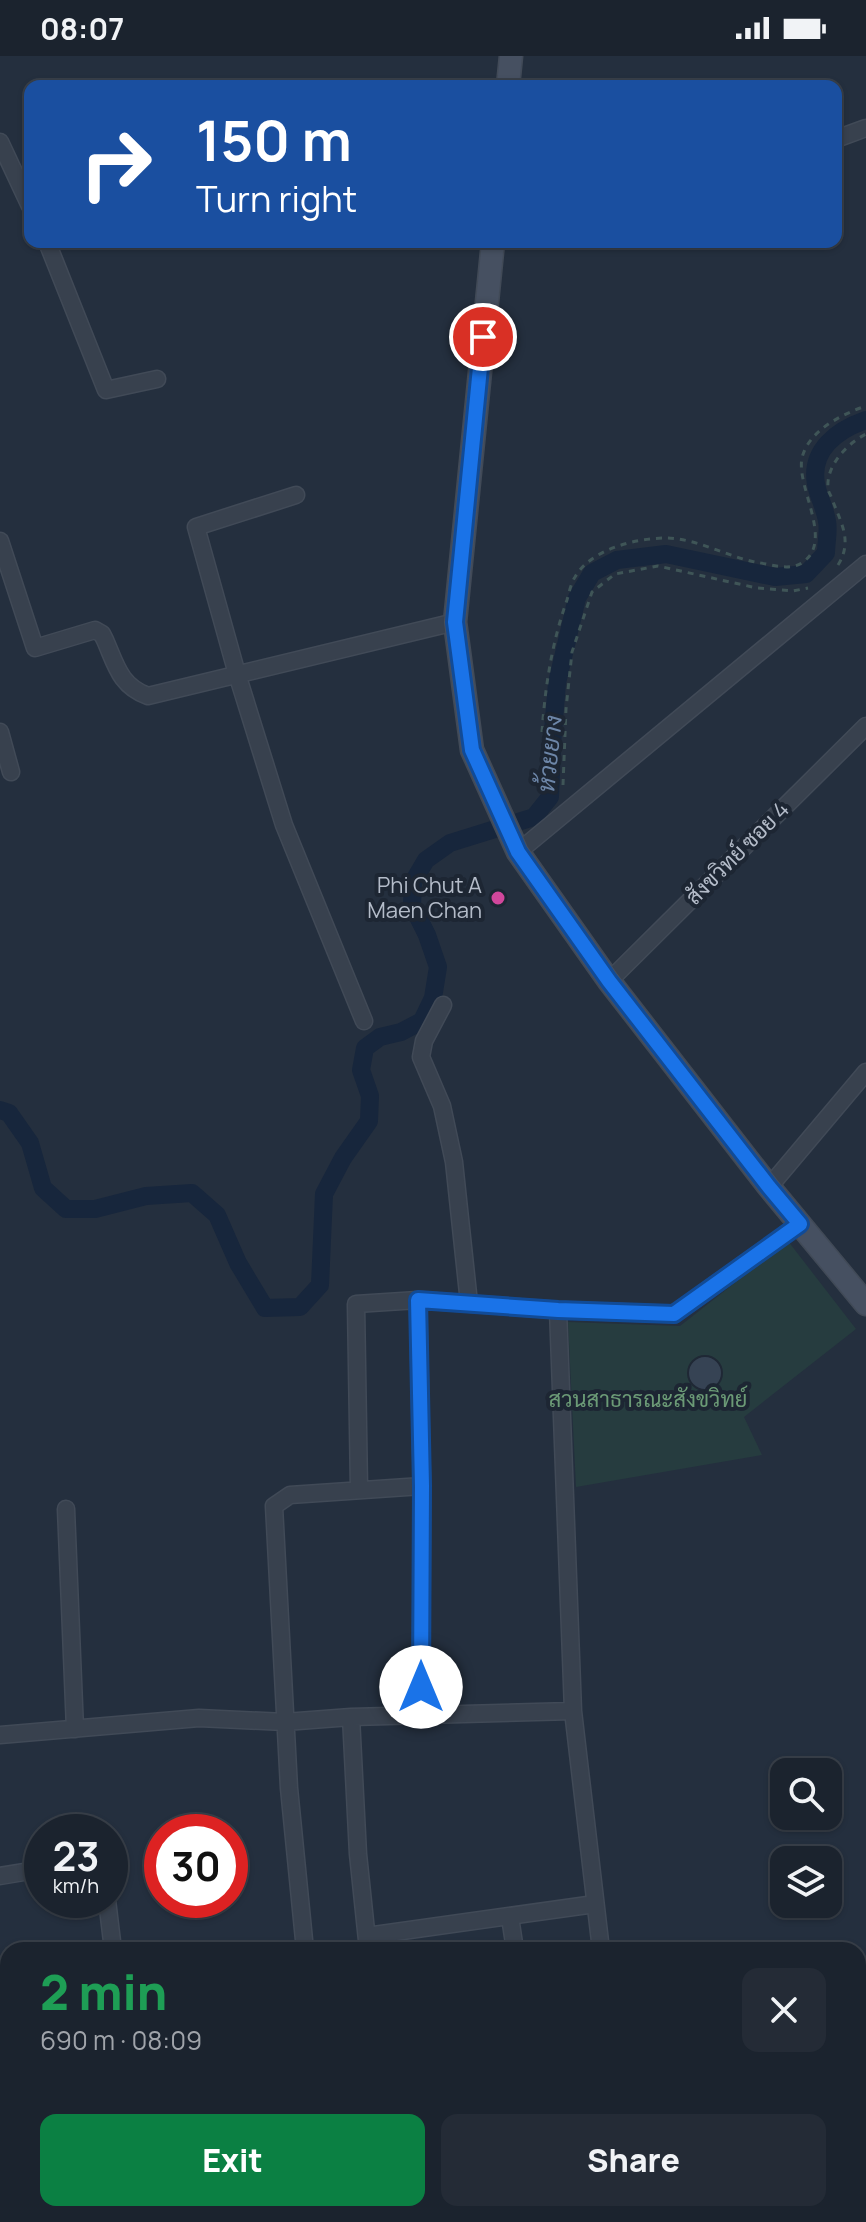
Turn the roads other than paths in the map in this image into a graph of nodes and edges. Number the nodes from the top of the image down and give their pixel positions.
1 (511, 56) edge
2 (509, 80) edge
3 (866, 128) edge
4 (842, 137) edge
5 (0, 142) edge
6 (24, 193) edge
7 (49, 248) edge
8 (492, 248) edge
9 (157, 379) dead end
10 (296, 495) dead end
11 (0, 541) edge
12 (866, 564) edge
13 (455, 622) junction
14 (237, 674) junction
15 (866, 726) edge
16 (0, 732) edge
17 (11, 772) dead end
18 (518, 852) junction
19 (609, 981) junction
20 (443, 1005) dead end
21 (364, 1021) dead end
22 (866, 1072) edge
23 (769, 1187) junction
24 (800, 1224) junction
25 (418, 1300) junction
26 (469, 1303) junction
27 (866, 1304) edge
28 (558, 1310) junction
29 (422, 1486) junction
30 (359, 1489) junction
31 (66, 1509) dead end
32 (573, 1711) junction
33 (421, 1716) junction
34 (351, 1717) junction
35 (285, 1722) junction
36 (75, 1729) junction
37 (0, 1735) edge
38 (24, 1872) edge
39 (0, 1876) edge
40 (595, 1904) junction
41 (510, 1917) junction
42 (109, 1918) edge
43 (112, 1942) edge
44 (304, 1942) edge
45 (367, 1942) edge
46 (372, 1942) edge
47 (514, 1942) edge
48 (600, 1942) edge

1 - 2 street
3 - 4 street
5 - 6 street
7 - 9 street
8 - 13 street
10 - 14 street
11 - 14 street
12 - 18 street
13 - 14 street
13 - 18 street
14 - 21 street
15 - 19 street, สังขวิทย์ ซอย 4
16 - 17 street
18 - 19 street
19 - 23 street
20 - 26 street
22 - 23 street
23 - 24 street
24 - 27 street
24 - 28 street
25 - 26 street
25 - 29 street
25 - 30 street
26 - 28 street
28 - 32 street
29 - 30 street
29 - 33 street
30 - 35 street
31 - 36 street
32 - 33 street
32 - 40 street
33 - 34 street
34 - 35 street
34 - 45 street
35 - 36 street
35 - 44 street
36 - 37 street
38 - 39 street
40 - 41 street
40 - 48 street
41 - 46 street
41 - 47 street
42 - 43 street

